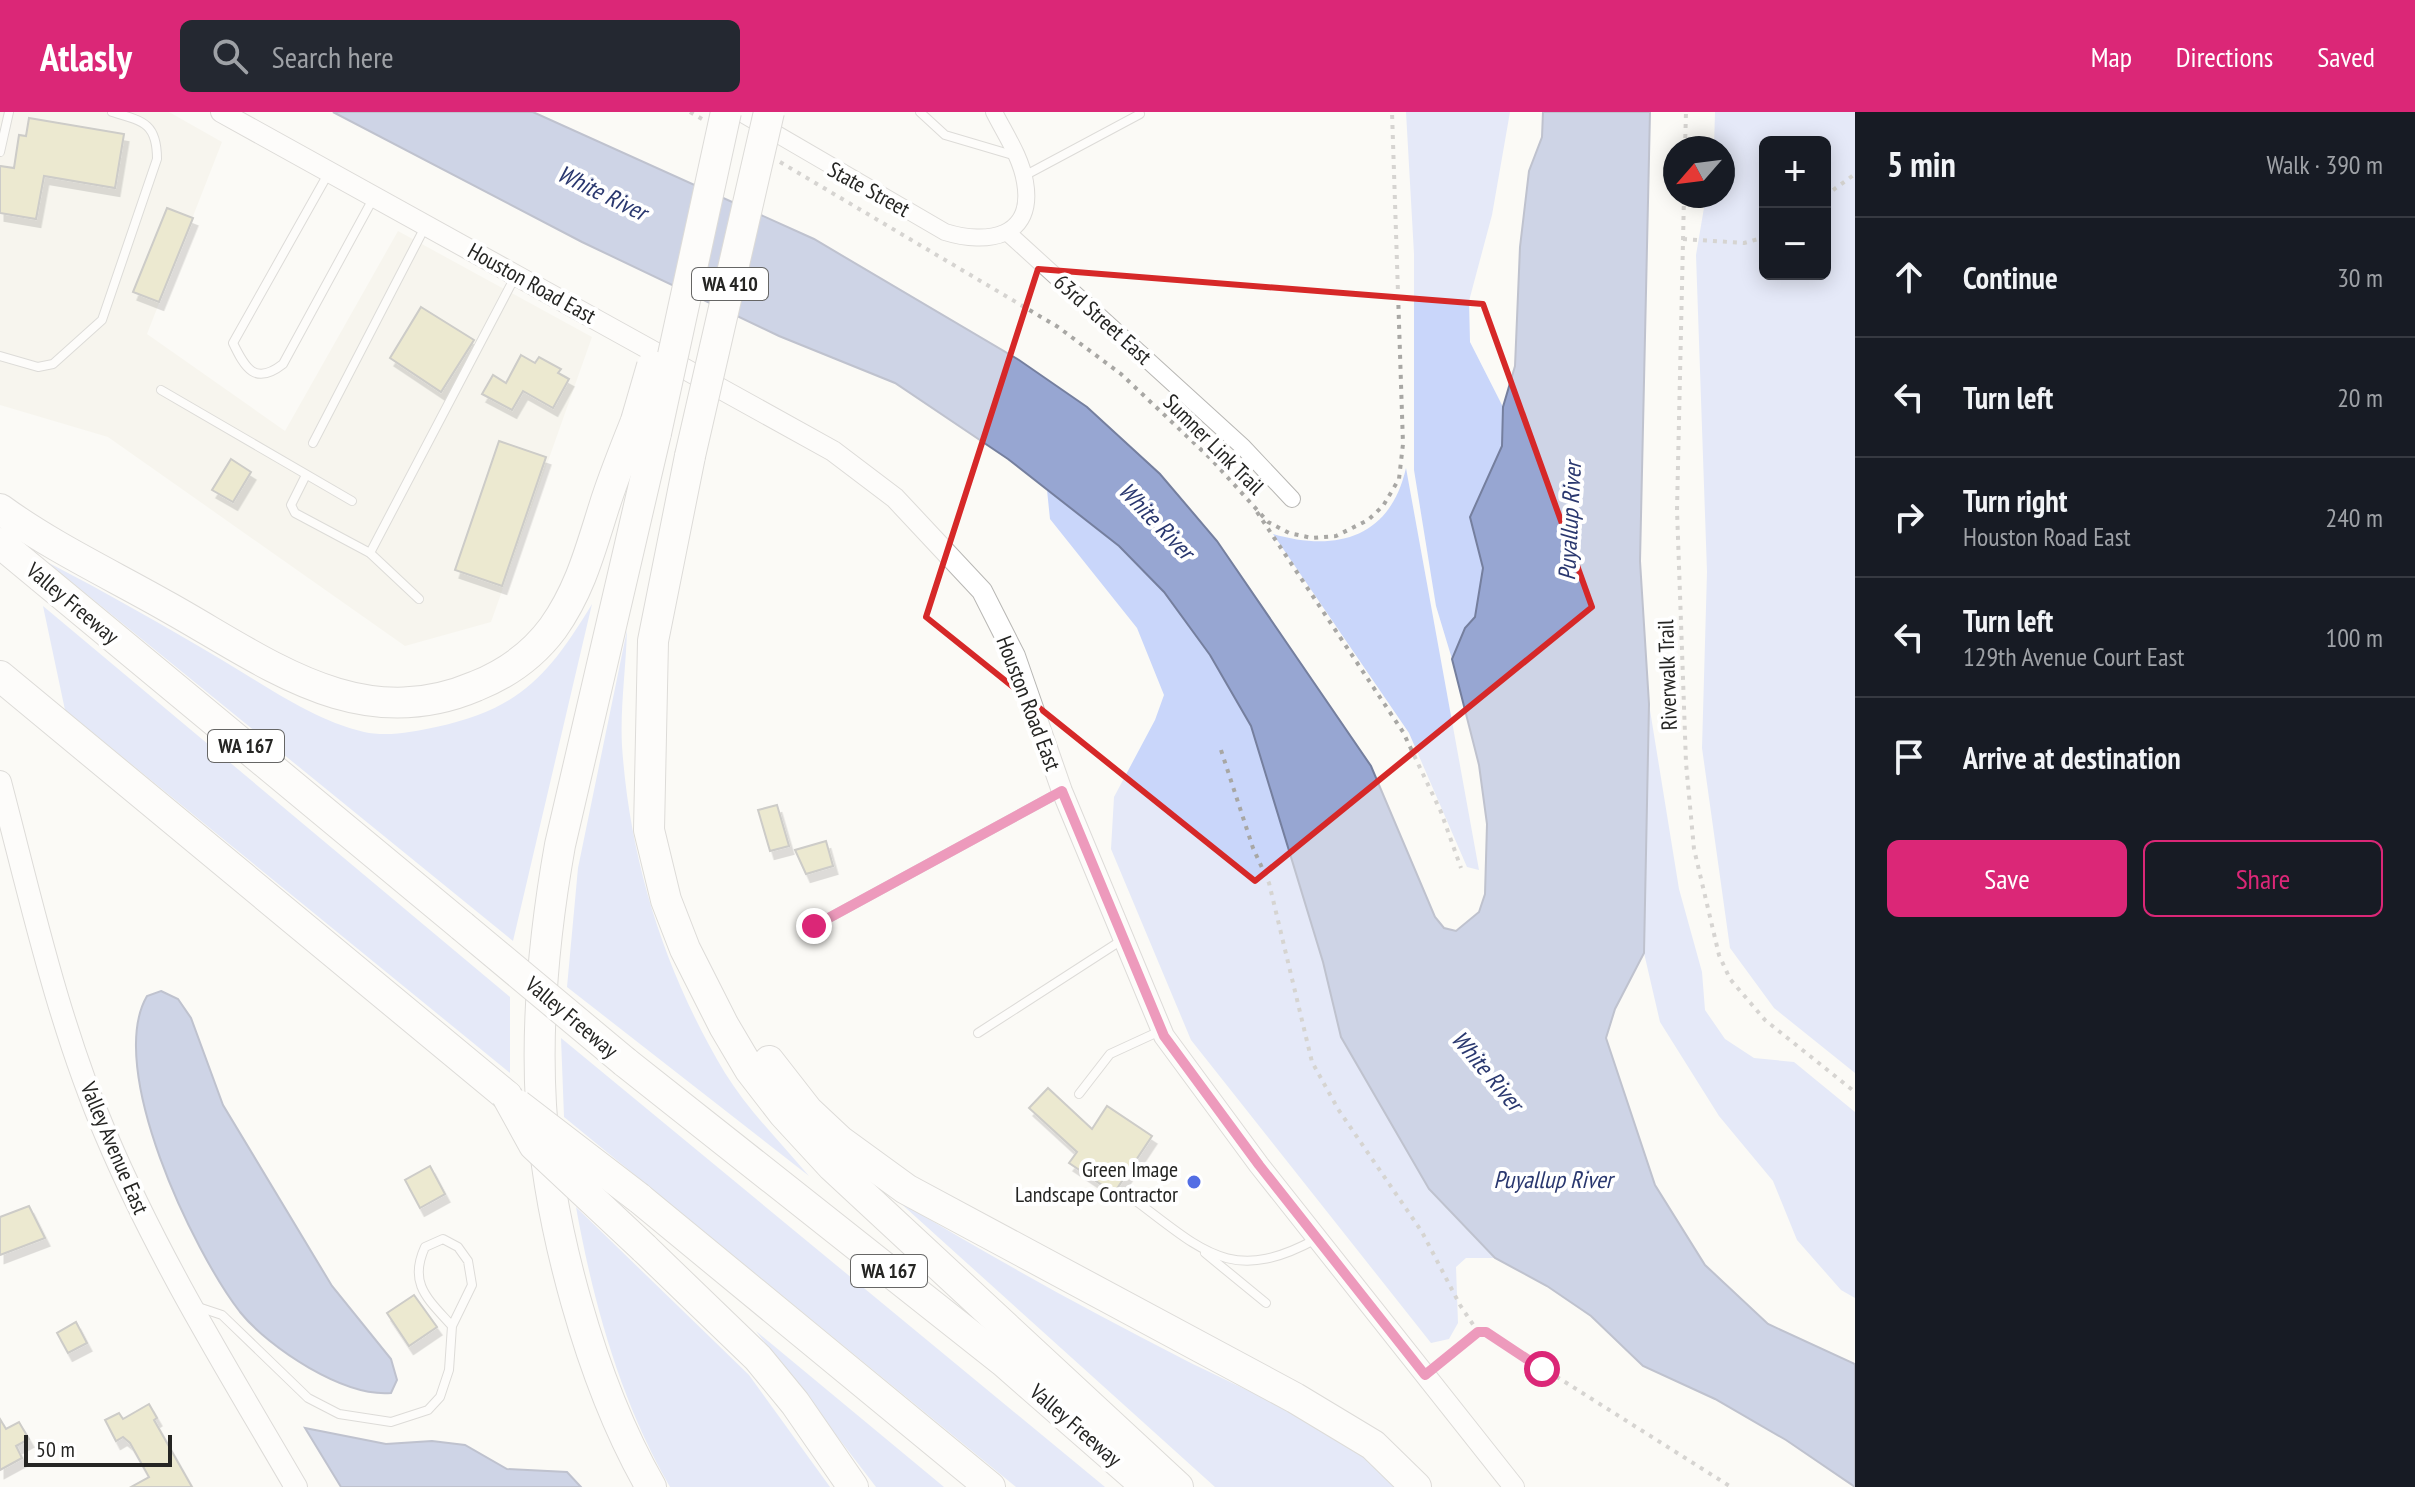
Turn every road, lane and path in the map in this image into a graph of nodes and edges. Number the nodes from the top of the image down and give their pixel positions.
1 (9, 112) edge
2 (112, 112) edge
3 (221, 112) edge
4 (690, 112) edge
5 (739, 112) edge
6 (769, 112) edge
7 (920, 112) edge
8 (994, 112) edge
9 (1392, 112) edge
10 (1686, 112) edge
11 (1140, 114) edge
12 (721, 119) edge
13 (1685, 136) edge
14 (0, 152) edge
15 (1017, 156) junction
16 (778, 162) dead end
17 (329, 171) junction
18 (1855, 174) edge
19 (1024, 177) junction
20 (1831, 192) edge
21 (375, 196) junction
22 (1684, 208) edge
23 (426, 224) junction
24 (1008, 233) junction
25 (1683, 239) junction
26 (1759, 239) edge
27 (516, 274) junction
28 (0, 356) edge
29 (161, 390) dead end
30 (646, 427) junction
31 (313, 443) dead end
32 (306, 475) junction
33 (1292, 499) dead end
34 (352, 501) dead end
35 (1254, 506) junction
36 (7, 526) edge
37 (370, 553) junction
38 (419, 599) dead end
39 (0, 676) edge
40 (650, 736) junction
41 (1221, 750) dead end
42 (0, 782) edge
43 (1062, 791) junction
44 (1461, 868) dead end
45 (814, 926) dead end
46 (1122, 940) junction
47 (1161, 1030) junction
48 (978, 1033) dead end
49 (1855, 1092) edge
50 (1079, 1094) dead end
51 (507, 1096) junction
52 (1136, 1201) dead end
53 (1317, 1238) junction
54 (1202, 1250) junction
55 (1266, 1303) dead end
56 (190, 1304) junction
57 (452, 1326) junction
58 (1478, 1332) junction
59 (1425, 1375) junction
60 (296, 1487) edge
61 (651, 1487) edge
62 (853, 1487) edge
63 (990, 1487) edge
64 (1147, 1487) edge
65 (1178, 1487) edge
66 (1416, 1487) edge
67 (1514, 1487) edge
68 (1731, 1487) edge

1 - 14 lane
2 - 28 lane
3 - 17 street, Houston Road East
4 - 12 path
5 - 24 street, State Street
6 - 40 highway, WA 410, bridge
7 - 15 lane
8 - 15 street
9 - 35 path, Sumner Link Trail
10 - 13 path
11 - 19 lane
12 - 30 highway, bridge
15 - 19 street
16 - 35 path, Sumner Link Trail
17 - 21 street, Houston Road East
17 - 21 lane
18 - 20 path
19 - 24 street
21 - 23 street, Houston Road East
22 - 25 path, Riverwalk Trail
23 - 27 street, Houston Road East
23 - 31 lane
24 - 33 street, 63rd Street East
25 - 26 path
25 - 49 path, Riverwalk Trail
27 - 37 lane
27 - 43 street, Houston Road East
29 - 32 lane
30 - 36 highway
30 - 61 highway
32 - 34 lane
32 - 37 lane
35 - 44 path
36 - 64 highway, Valley Freeway / WA 167, bridge
37 - 38 lane
39 - 51 highway
40 - 65 highway
40 - 66 highway
41 - 58 path
42 - 56 main road, Valley Avenue East
43 - 45 lane
43 - 46 street, Houston Road East
46 - 47 street, Houston Road East
46 - 48 lane
47 - 50 lane
47 - 53 street, Houston Road East
51 - 62 highway, bridge
51 - 63 highway, bridge
52 - 54 lane
53 - 54 lane
53 - 59 street, Houston Road East
54 - 55 lane
56 - 57 lane
56 - 60 main road, Valley Avenue East
57 - 57 lane
58 - 59 path
58 - 68 path
59 - 67 street, Houston Road East

